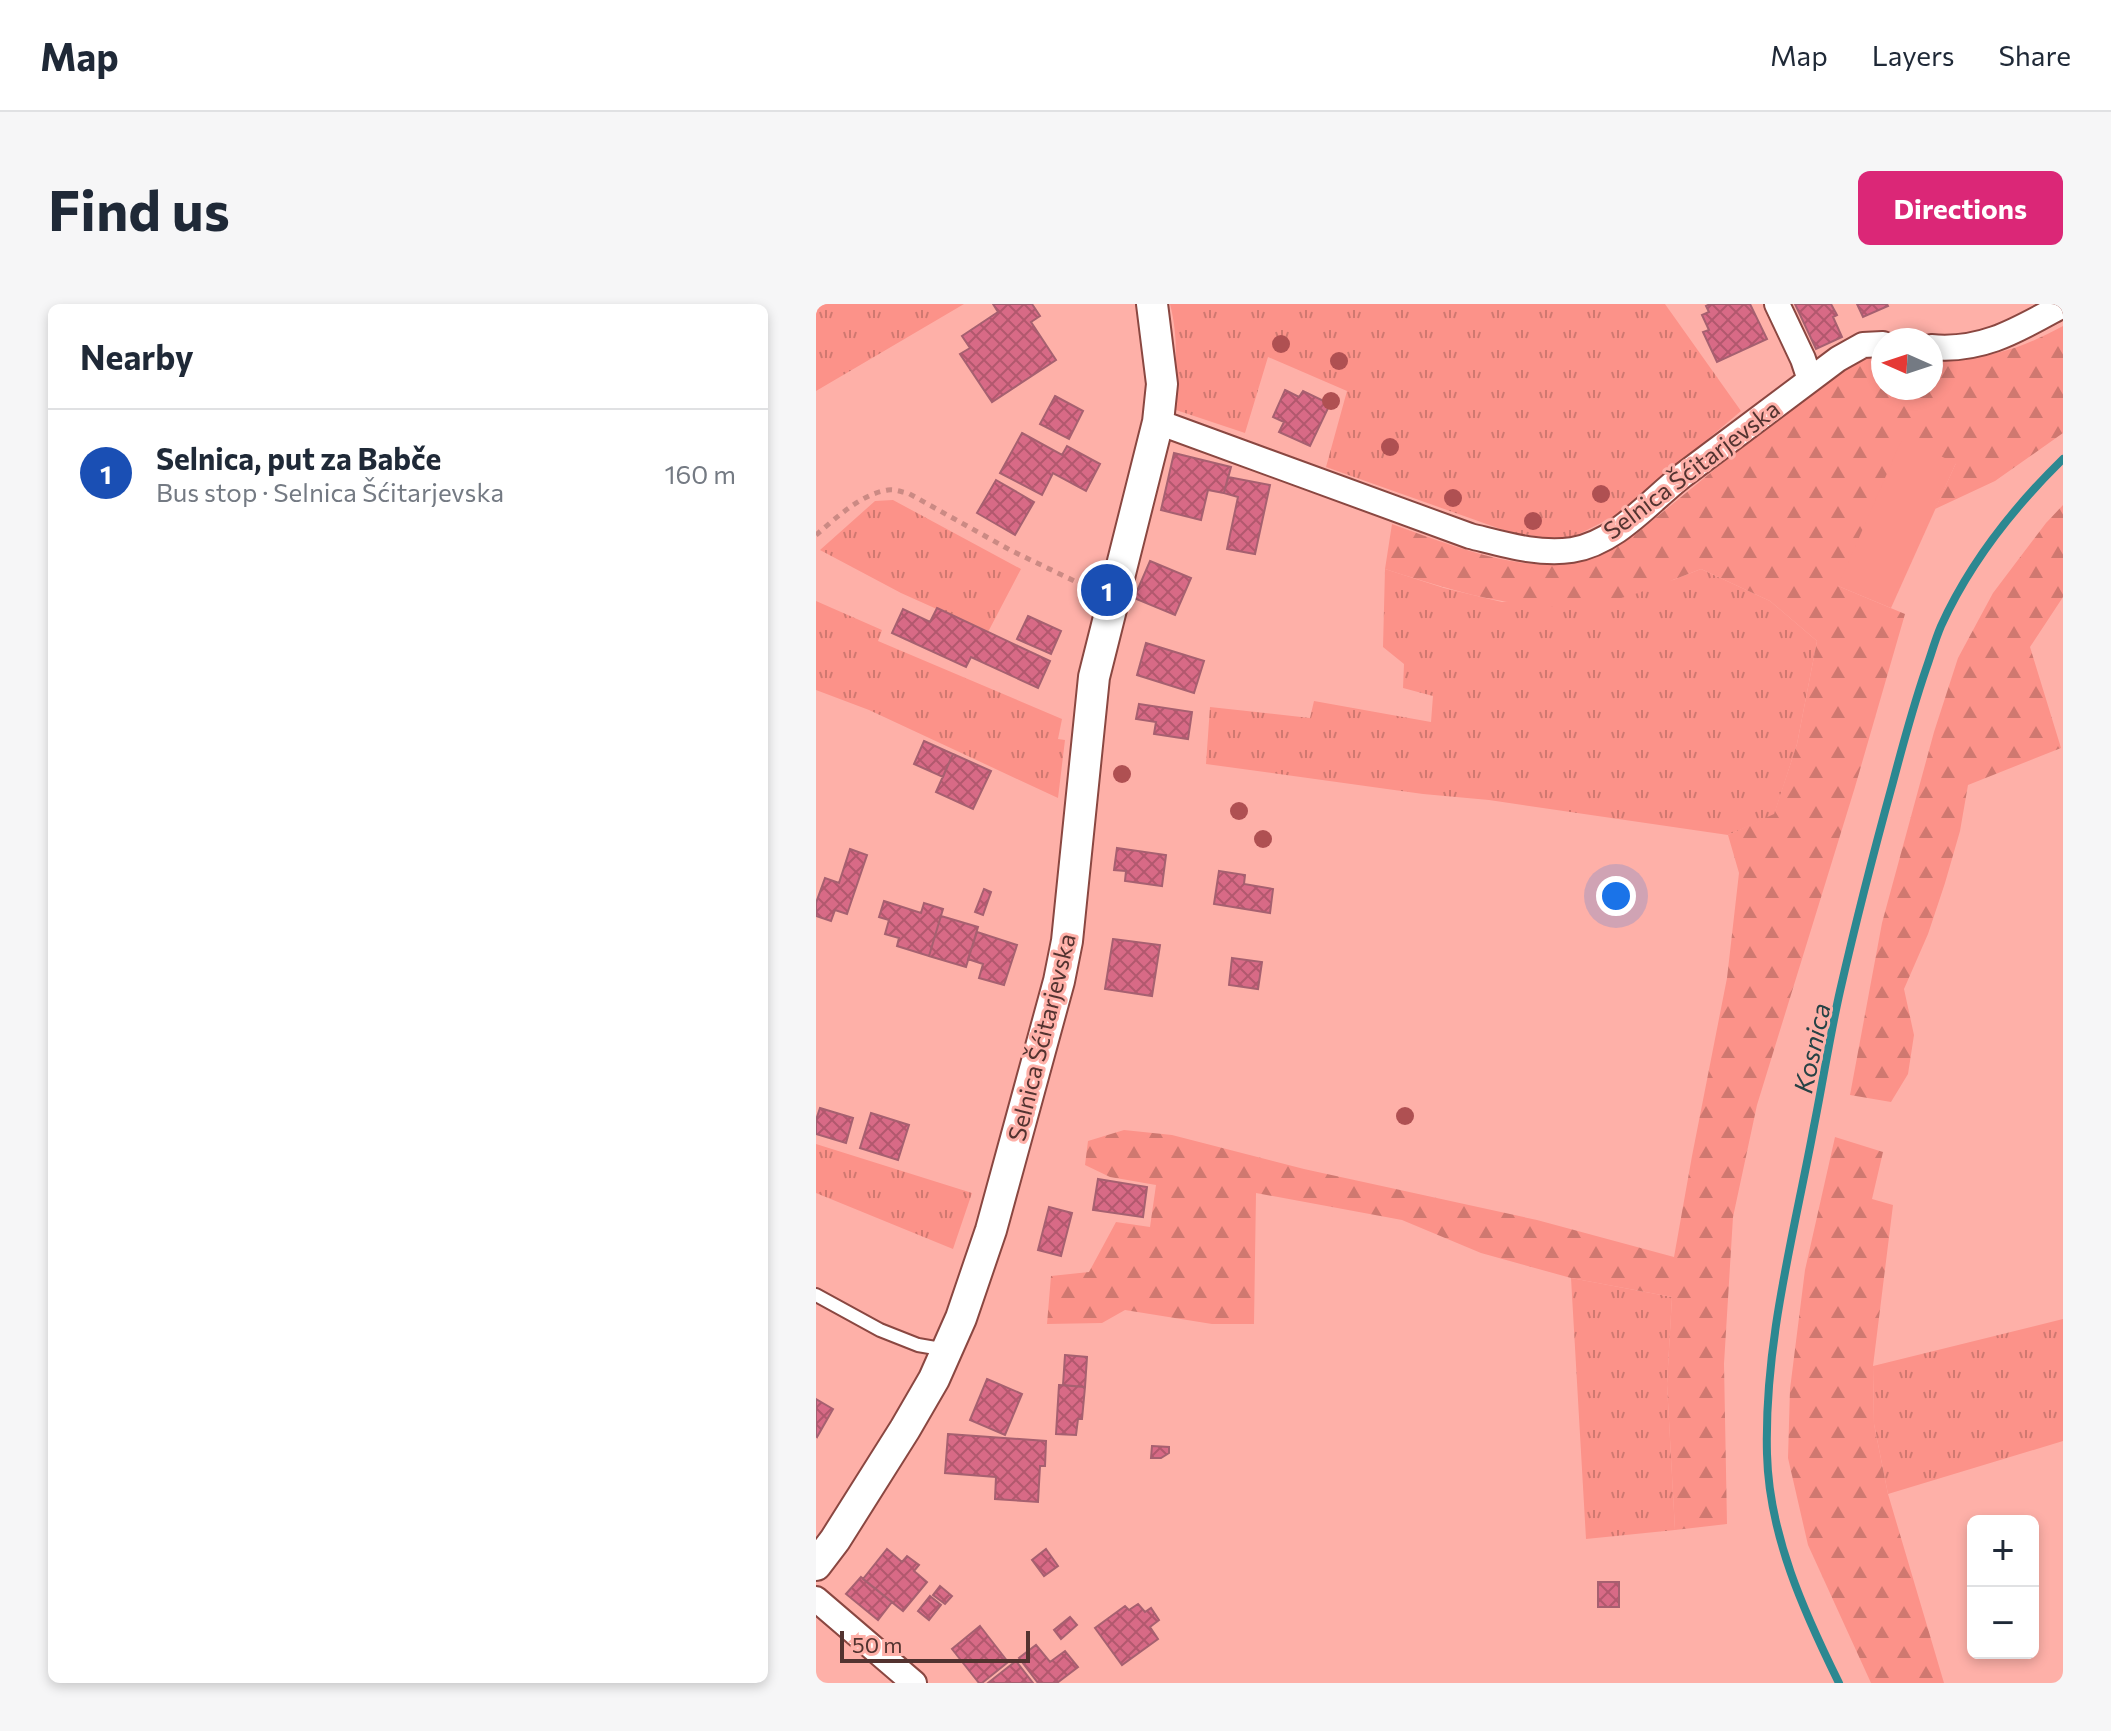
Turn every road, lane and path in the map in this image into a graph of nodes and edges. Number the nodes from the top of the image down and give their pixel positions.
1 (1152, 304) edge
2 (1777, 304) edge
3 (2063, 305) edge
4 (1871, 345) edge
5 (1943, 348) edge
6 (1810, 380) junction
7 (1158, 422) junction
8 (816, 535) edge
9 (1114, 600) junction
10 (816, 1295) edge
11 (947, 1350) junction
12 (816, 1565) edge
13 (816, 1599) edge
14 (914, 1683) edge

1 - 7 street, Selnica Šćitarjevska
2 - 6 street
3 - 5 street
4 - 6 street, Selnica Šćitarjevska
6 - 7 street, Selnica Šćitarjevska
7 - 9 street, Selnica Šćitarjevska
8 - 9 path
9 - 11 street, Selnica Šćitarjevska
10 - 11 lane
11 - 12 street, Selnica Šćitarjevska
13 - 14 street

